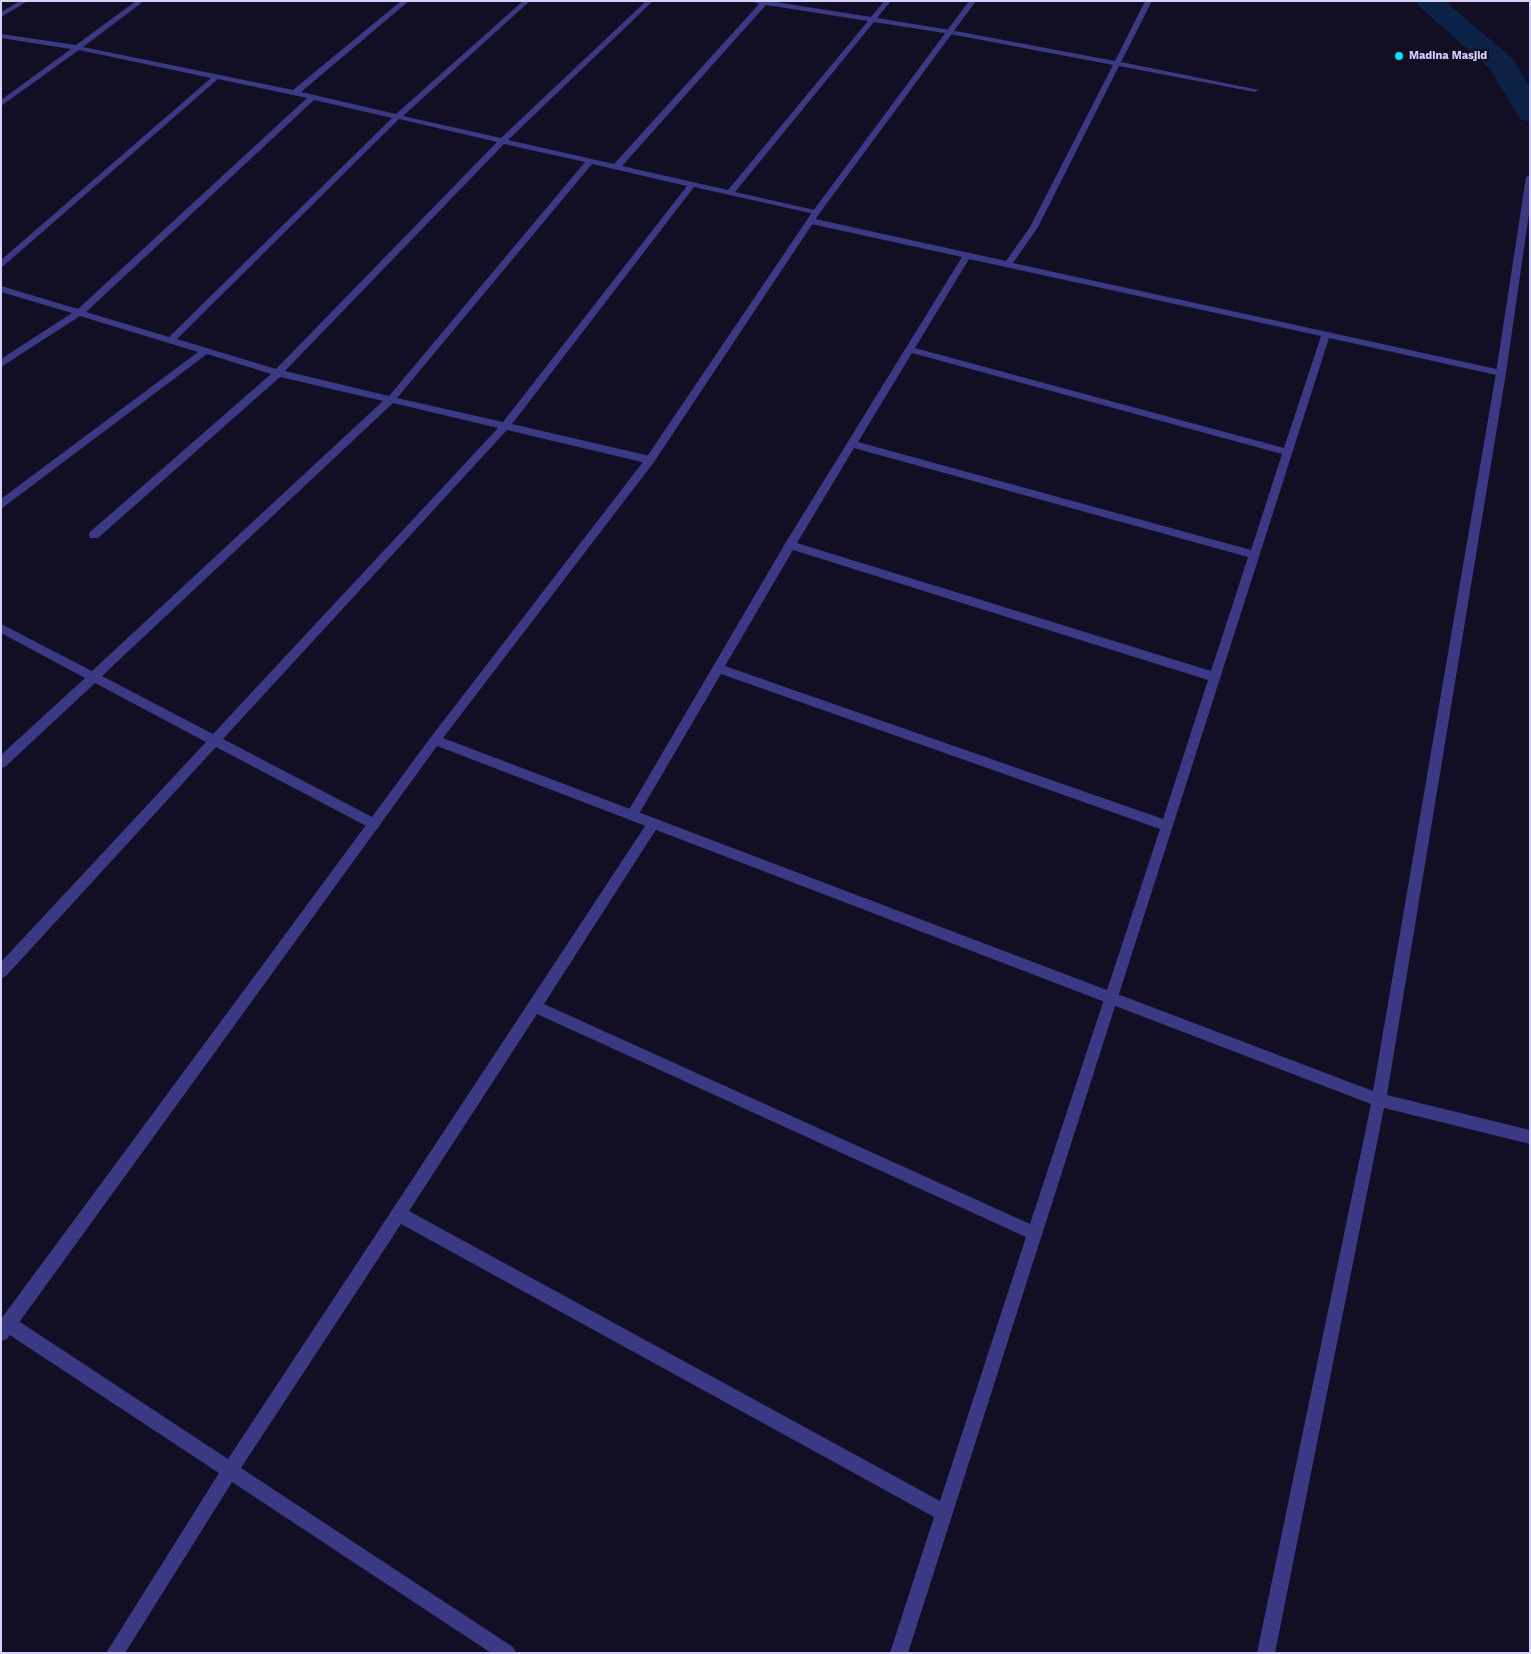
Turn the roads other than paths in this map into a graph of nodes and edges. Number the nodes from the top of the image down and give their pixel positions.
1 (25, 1) edge
2 (141, 1) edge
3 (406, 1) edge
4 (527, 1) edge
5 (650, 1) edge
6 (754, 1) edge
7 (888, 1) edge
8 (973, 1) edge
9 (1149, 1) edge
10 (765, 2) edge
11 (1, 15) edge
12 (871, 20) junction
13 (950, 32) junction
14 (1, 36) edge
15 (77, 48) junction
16 (1117, 64) junction
17 (216, 77) junction
18 (1255, 90) dead end
19 (295, 93) junction
20 (313, 98) junction
21 (1, 104) edge
22 (397, 117) junction
23 (502, 141) junction
24 (590, 161) junction
25 (616, 167) junction
26 (1529, 178) edge
27 (692, 185) junction
28 (730, 193) junction
29 (814, 217) junction
30 (967, 255) junction
31 (1008, 264) junction
32 (1, 265) edge
33 (1, 289) edge
34 (80, 312) junction
35 (1326, 334) junction
36 (171, 340) junction
37 (910, 350) junction
38 (205, 351) junction
39 (1, 364) edge
40 (278, 373) junction
41 (1501, 373) junction
42 (391, 399) junction
43 (505, 426) junction
44 (852, 444) junction
45 (1288, 452) junction
46 (650, 460) junction
47 (1, 505) edge
48 (94, 534) dead end
49 (790, 545) junction
50 (1254, 555) junction
51 (1, 628) edge
52 (718, 668) junction
53 (94, 677) junction
54 (1215, 677) junction
55 (215, 740) junction
56 (435, 740) junction
57 (1, 763) edge
58 (632, 815) junction
59 (374, 824) junction
60 (653, 824) junction
61 (1167, 826) junction
62 (1, 972) edge
63 (1112, 998) junction
64 (534, 1006) junction
65 (1379, 1100) junction
66 (1530, 1137) edge
67 (399, 1214) junction
68 (1036, 1234) junction
69 (5, 1329) edge
70 (230, 1470) junction
71 (944, 1513) junction
72 (115, 1653) edge
73 (507, 1653) edge
74 (899, 1653) edge
75 (1266, 1653) edge

1 - 11 street
2 - 15 street
3 - 19 street
4 - 22 street
5 - 23 street
6 - 10 street
7 - 12 street
8 - 13 street
9 - 16 street
10 - 12 street
10 - 25 street
12 - 13 street
12 - 28 street
13 - 16 street
13 - 29 street
14 - 15 street
15 - 17 street
15 - 21 street
16 - 18 street
16 - 31 street
17 - 19 street
17 - 32 street
19 - 20 street
20 - 22 street
20 - 34 street
22 - 23 street
22 - 36 street
23 - 24 street
23 - 40 street
24 - 25 street
24 - 42 street
25 - 27 street
26 - 41 street
27 - 28 street
27 - 43 street
28 - 29 street
29 - 30 street
29 - 46 street
30 - 31 street
30 - 37 street
31 - 35 street
33 - 34 street
34 - 36 street
34 - 39 street
35 - 41 street
35 - 45 street
36 - 38 street
37 - 44 street
37 - 45 street
38 - 40 street
38 - 47 street
40 - 42 street
40 - 48 street
41 - 65 street
42 - 43 street
42 - 53 street
43 - 46 street
43 - 55 street
44 - 49 street
44 - 50 street
45 - 50 street
46 - 56 street
49 - 52 street
49 - 54 street
50 - 54 street
51 - 53 street
52 - 58 street
52 - 61 street
53 - 55 street
53 - 57 street
54 - 61 street
55 - 59 street
55 - 62 street
56 - 58 street
56 - 59 street
58 - 60 street
59 - 69 street
60 - 63 street
60 - 64 street
61 - 63 street
63 - 65 street
63 - 68 street
64 - 67 street
64 - 68 street
65 - 66 street
65 - 75 street
67 - 70 street
67 - 71 street
68 - 71 street
69 - 70 street
70 - 72 street
70 - 73 street
71 - 74 street

